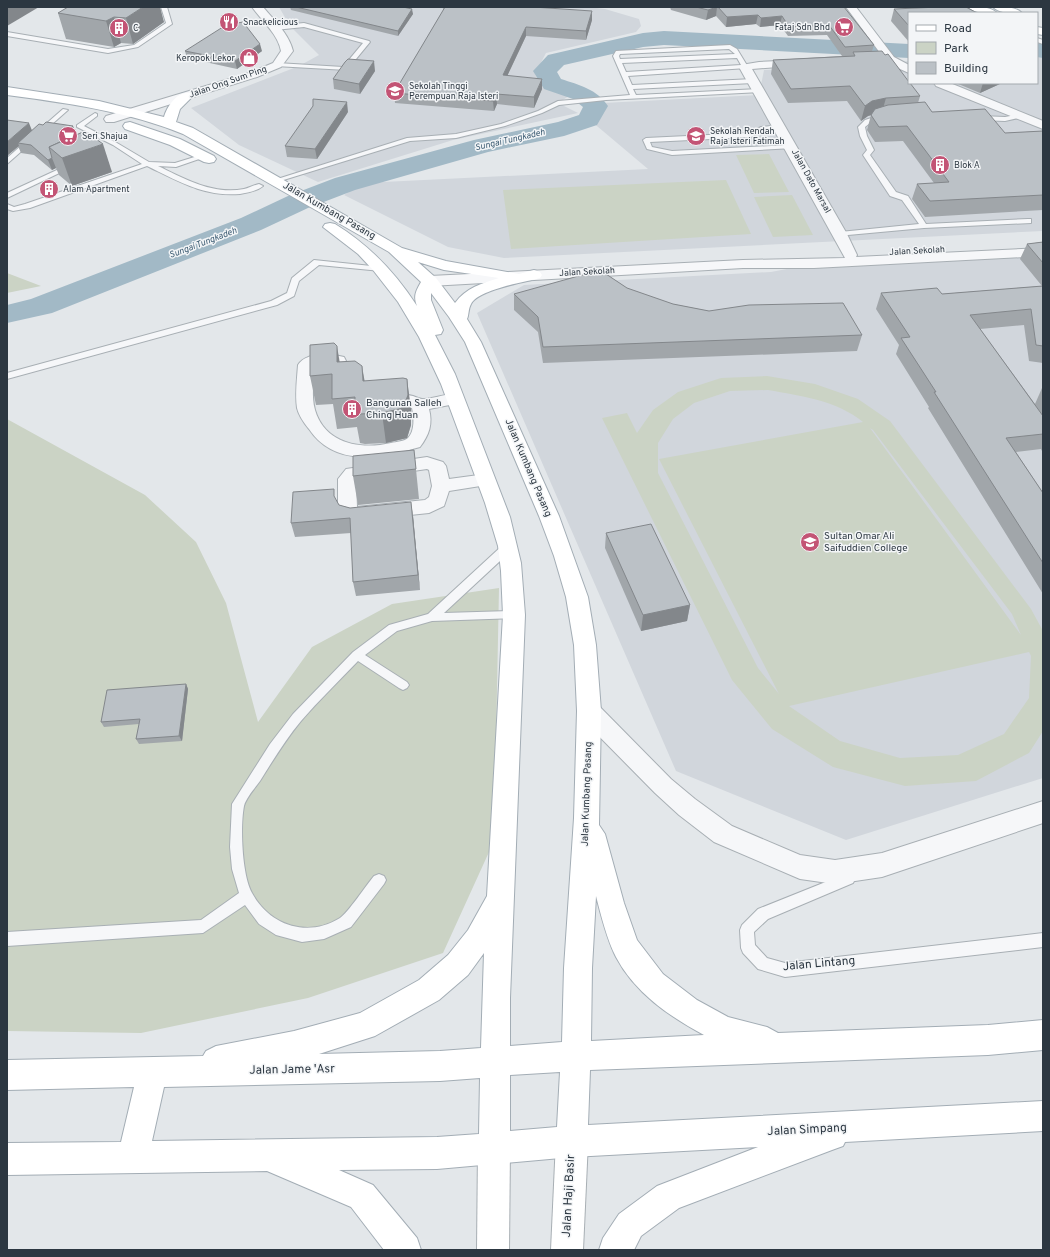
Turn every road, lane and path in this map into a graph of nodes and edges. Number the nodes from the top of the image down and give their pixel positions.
1 (164, 7) edge
2 (257, 7) edge
3 (851, 7) edge
4 (999, 7) edge
5 (973, 8) edge
6 (987, 12) edge
7 (1013, 12) edge
8 (275, 28) junction
9 (7, 34) edge
10 (888, 57) junction
11 (875, 60) edge
12 (619, 61) junction
13 (742, 61) junction
14 (813, 62) edge
15 (277, 65) junction
16 (908, 70) edge
17 (624, 74) junction
18 (942, 84) edge
19 (756, 86) junction
20 (630, 87) junction
21 (7, 91) edge
22 (187, 96) junction
23 (634, 97) junction
24 (7, 101) edge
25 (65, 110) junction
26 (134, 112) junction
27 (1043, 113) edge
28 (890, 114) edge
29 (94, 115) junction
30 (1021, 116) junction
31 (970, 117) edge
32 (110, 120) junction
33 (169, 123) junction
34 (1043, 125) edge
35 (780, 127) junction
36 (751, 135) junction
37 (791, 147) junction
38 (758, 148) junction
39 (203, 156) junction
40 (7, 162) edge
41 (75, 163) edge
42 (147, 164) junction
43 (272, 186) junction
44 (7, 196) edge
45 (7, 206) edge
46 (1028, 221) dead end
47 (924, 226) junction
48 (840, 234) junction
49 (1043, 244) edge
50 (394, 249) junction
51 (1043, 252) edge
52 (850, 255) junction
53 (369, 256) junction
54 (743, 264) junction
55 (381, 268) junction
56 (534, 275) junction
57 (514, 276) junction
58 (430, 281) junction
59 (460, 318) junction
60 (437, 355) junction
61 (349, 371) edge
62 (7, 376) edge
63 (367, 387) edge
64 (454, 399) junction
65 (419, 404) junction
66 (486, 480) junction
67 (441, 486) junction
68 (508, 547) junction
69 (514, 615) junction
70 (432, 616) junction
71 (357, 655) junction
72 (402, 685) dead end
73 (589, 711) junction
74 (1043, 812) edge
75 (587, 818) junction
76 (882, 866) junction
77 (379, 880) dead end
78 (246, 896) junction
79 (502, 896) junction
80 (7, 940) edge
81 (1043, 940) edge
82 (1043, 1035) edge
83 (787, 1048) junction
84 (576, 1057) junction
85 (495, 1061) junction
86 (152, 1073) junction
87 (7, 1075) edge
88 (1043, 1116) edge
89 (854, 1127) junction
90 (572, 1142) junction
91 (494, 1148) junction
92 (270, 1156) junction
93 (133, 1158) junction
94 (7, 1159) edge
95 (405, 1250) edge
96 (493, 1250) edge
97 (566, 1250) edge
98 (614, 1250) edge

1 - 9 lane
2 - 8 street, Jalan Ong Sum Ping
3 - 10 street
4 - 7 main road
5 - 6 main road
8 - 15 street, Jalan Ong Sum Ping
8 - 15 lane
10 - 11 street
10 - 16 street
12 - 13 lane
12 - 13 lane
12 - 17 lane
13 - 14 street
13 - 17 lane
13 - 19 street, Jalan Dato Marsal
15 - 22 street, Jalan Ong Sum Ping
17 - 20 lane
18 - 30 street
19 - 20 lane
19 - 23 lane
19 - 35 street, Jalan Dato Marsal
20 - 23 lane
21 - 26 main road, Jalan Kumbang Pasang
22 - 26 street, Jalan Ong Sum Ping
22 - 33 main road
23 - 43 lane
24 - 25 main road, Jalan Kumbang Pasang
25 - 29 main road, Jalan Kumbang Pasang
25 - 40 lane
26 - 32 street, Jalan Ong Sum Ping
26 - 33 main road, Jalan Kumbang Pasang
27 - 30 street
28 - 47 lane
29 - 32 main road, Jalan Kumbang Pasang
29 - 42 lane
30 - 31 lane
30 - 34 street
32 - 39 main road, Jalan Kumbang Pasang
33 - 43 main road, Jalan Kumbang Pasang
35 - 36 lane
35 - 37 street, Jalan Dato Marsal
36 - 38 lane
36 - 38 lane
37 - 38 lane
37 - 48 street, Jalan Dato Marsal
39 - 42 lane
39 - 43 main road, Jalan Kumbang Pasang
41 - 44 lane
42 - 43 lane
42 - 45 lane
43 - 50 main road, Jalan Kumbang Pasang
43 - 53 main road, Jalan Kumbang Pasang
46 - 47 lane
47 - 48 lane
48 - 52 street, Jalan Dato Marsal
49 - 52 street, Jalan Sekolah
50 - 57 main road
50 - 58 main road, Jalan Kumbang Pasang
51 - 54 street, Jalan Sekolah
52 - 54 street, Jalan Sekolah
53 - 55 main road, Jalan Kumbang Pasang
53 - 58 main road
54 - 56 street, Jalan Sekolah
55 - 60 main road, Jalan Kumbang Pasang
55 - 62 lane
56 - 57 street, Jalan Sekolah
56 - 59 main road
57 - 58 street, Jalan Sekolah
58 - 59 main road, Jalan Kumbang Pasang
58 - 60 main road
59 - 73 main road, Jalan Kumbang Pasang
60 - 64 main road, Jalan Kumbang Pasang
61 - 65 street
63 - 65 street
64 - 65 street
64 - 66 main road, Jalan Kumbang Pasang
66 - 67 street
66 - 68 main road, Jalan Kumbang Pasang
67 - 67 street
68 - 69 main road, Jalan Kumbang Pasang
68 - 70 lane
69 - 70 lane
69 - 79 main road, Jalan Kumbang Pasang
70 - 71 lane
71 - 72 lane
71 - 78 lane
73 - 75 main road, Jalan Kumbang Pasang
73 - 76 street, Jalan Lintang
74 - 76 street, Jalan Lintang
75 - 83 main road
75 - 84 main road, Jalan Kumbang Pasang
76 - 81 lane, Jalan Lintang
77 - 78 lane
78 - 80 lane
79 - 85 main road, Jalan Kumbang Pasang
79 - 86 main road
82 - 83 main road
83 - 84 main road
84 - 85 main road, Jalan Jame 'Asr
84 - 90 main road, Jalan Kumbang Pasang
85 - 86 main road, Jalan Jame 'Asr
85 - 91 main road, Jalan Kumbang Pasang
86 - 87 main road, Jalan Jame 'Asr
86 - 93 main road
88 - 89 main road, Jalan Simpang
89 - 90 main road, Jalan Simpang
89 - 98 main road
90 - 91 main road
90 - 97 main road, Jalan Haji Basir
91 - 92 main road
91 - 96 main road
92 - 93 main road
92 - 95 main road
93 - 94 main road

